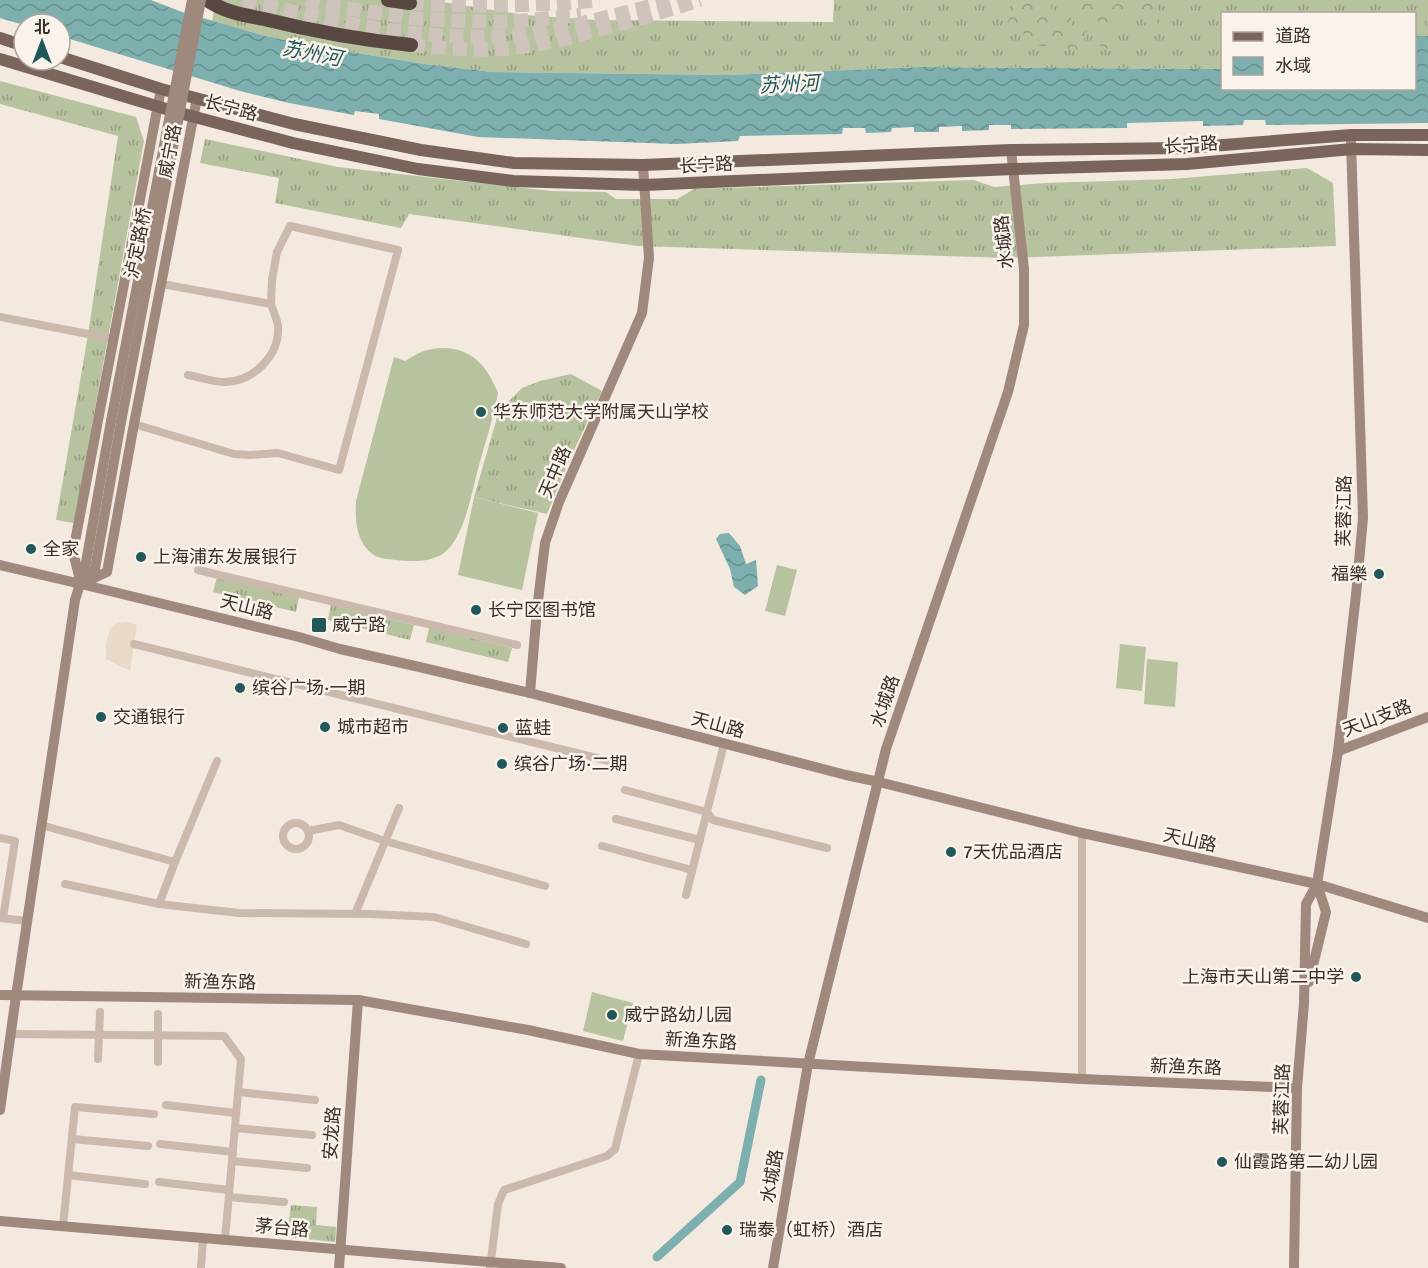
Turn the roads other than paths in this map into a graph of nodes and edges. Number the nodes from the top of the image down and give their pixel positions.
1 (192, 0) edge
2 (201, 0) edge
3 (207, 0) edge
4 (388, 0) edge
5 (410, 3) dead end
6 (411, 45) tunnel mouth
7 (0, 59) edge
8 (72, 61) edge
9 (161, 88) junction
10 (197, 98) junction
11 (157, 106) junction
12 (194, 117) junction
13 (1351, 135) junction
14 (1428, 135) edge
15 (1011, 150) junction
16 (1352, 150) junction
17 (1428, 150) edge
18 (643, 165) junction
19 (1013, 169) junction
20 (644, 185) junction
21 (162, 284) junction
22 (271, 304) junction
23 (0, 316) edge
24 (114, 339) junction
25 (188, 375) dead end
26 (116, 422) junction
27 (134, 424) junction
28 (0, 565) edge
29 (198, 570) dead end
30 (81, 584) junction
31 (134, 644) dead end
32 (517, 645) dead end
33 (530, 693) junction
34 (1428, 717) edge
35 (724, 744) junction
36 (1338, 751) junction
37 (217, 761) dead end
38 (625, 765) dead end
39 (879, 782) junction
40 (625, 790) dead end
41 (399, 808) dead end
42 (707, 812) junction
43 (616, 819) dead end
44 (42, 825) junction
45 (308, 831) dead end
46 (1082, 833) junction
47 (0, 838) edge
48 (700, 840) junction
49 (385, 841) junction
50 (602, 846) dead end
51 (827, 848) dead end
52 (175, 862) junction
53 (692, 870) junction
54 (65, 884) dead end
55 (1317, 884) junction
56 (546, 886) dead end
57 (686, 895) dead end
58 (159, 904) junction
59 (355, 914) junction
60 (2, 918) edge
61 (1428, 918) edge
62 (27, 921) junction
63 (526, 944) dead end
64 (0, 995) edge
65 (16, 996) junction
66 (358, 1000) junction
67 (1304, 1003) junction
68 (100, 1012) dead end
69 (158, 1014) dead end
70 (10, 1034) junction
71 (99, 1035) junction
72 (158, 1036) junction
73 (639, 1054) junction
74 (98, 1059) dead end
75 (158, 1062) dead end
76 (808, 1064) junction
77 (1082, 1079) junction
78 (1298, 1088) junction
79 (238, 1092) junction
80 (315, 1100) dead end
81 (166, 1105) dead end
82 (0, 1110) edge
83 (236, 1113) junction
84 (154, 1114) dead end
85 (235, 1128) junction
86 (312, 1135) dead end
87 (72, 1138) junction
88 (160, 1144) dead end
89 (148, 1146) dead end
90 (232, 1156) junction
91 (307, 1168) dead end
92 (68, 1175) junction
93 (159, 1182) dead end
94 (145, 1184) dead end
95 (229, 1193) junction
96 (284, 1202) dead end
97 (0, 1221) edge
98 (63, 1226) junction
99 (203, 1238) junction
100 (225, 1239) junction
101 (340, 1249) junction
102 (490, 1265) edge
103 (201, 1268) edge
104 (339, 1268) edge
105 (561, 1268) edge
106 (773, 1268) edge
107 (1294, 1268) edge

1 - 26 street, 泸定路桥, bridge
2 - 26 street, 泸定路桥, bridge
3 - 6 highway
4 - 5 highway
7 - 11 main road, 长宁路
8 - 9 main road, 长宁路
9 - 10 main road, 长宁路
9 - 11 street, 威宁路
10 - 12 street, 威宁路
10 - 18 main road, 长宁路
11 - 12 main road, 长宁路
11 - 24 street, 威宁路
12 - 20 main road, 长宁路
12 - 21 street, 威宁路
13 - 14 main road, 长宁路
13 - 15 main road, 长宁路
13 - 16 street, 芙蓉江路
15 - 18 main road, 长宁路
15 - 19 street, 水城路
16 - 17 main road, 长宁路
16 - 19 main road, 长宁路
16 - 36 street, 芙蓉江路
18 - 20 street, 天中路
19 - 20 main road, 长宁路
19 - 39 street, 水城路
20 - 33 street, 天中路
21 - 22 street
21 - 27 street, 威宁路
22 - 25 street
22 - 27 street
23 - 24 street
24 - 30 street, 威宁路
26 - 30 street, 威宁路
27 - 30 street, 威宁路
28 - 30 street, 天山路
29 - 32 street
30 - 33 street, 天山路
30 - 44 street, 威宁路
31 - 38 street
33 - 35 street, 天山路
34 - 36 street, 天山支路
35 - 39 street, 天山路
35 - 42 street
36 - 55 street, 芙蓉江路
37 - 52 street
39 - 46 street, 天山路
39 - 76 street, 水城路
40 - 42 street
41 - 49 street
42 - 48 street
42 - 51 street
43 - 48 street
44 - 52 street
44 - 62 street, 威宁路
45 - 49 street
46 - 55 street, 天山路
46 - 77 street
47 - 60 street
48 - 53 street
49 - 56 street
49 - 59 street
50 - 53 street
52 - 58 street
53 - 57 street
54 - 58 street
55 - 61 street, 天山路
55 - 67 street, 芙蓉江路
55 - 67 street, 芙蓉江路
58 - 59 street
59 - 63 street
60 - 62 street
62 - 65 street, 威宁路
64 - 65 street, 新渔东路
65 - 66 street, 新渔东路
65 - 70 street, 威宁路
66 - 73 street, 新渔东路
66 - 101 street, 安龙路
67 - 78 street, 芙蓉江路
68 - 71 street
69 - 72 street
70 - 71 street
70 - 82 street, 威宁路
71 - 72 street
71 - 74 street
72 - 75 street
72 - 79 street
73 - 76 street, 新渔东路
73 - 102 street
76 - 77 street, 新渔东路
76 - 106 street, 水城路
77 - 78 street, 新渔东路
78 - 107 street, 芙蓉江路
79 - 80 street
79 - 83 street
81 - 83 street
83 - 85 street
84 - 87 street
85 - 86 street
85 - 90 street
87 - 89 street
87 - 92 street
88 - 90 street
90 - 91 street
90 - 95 street
92 - 94 street
92 - 98 street
93 - 95 street
95 - 96 street
95 - 100 street
97 - 98 street, 茅台路
98 - 99 street, 茅台路
99 - 100 street, 茅台路
99 - 103 street
100 - 101 street, 茅台路
101 - 102 street, 茅台路
101 - 104 street, 安龙路
102 - 105 street, 茅台路

